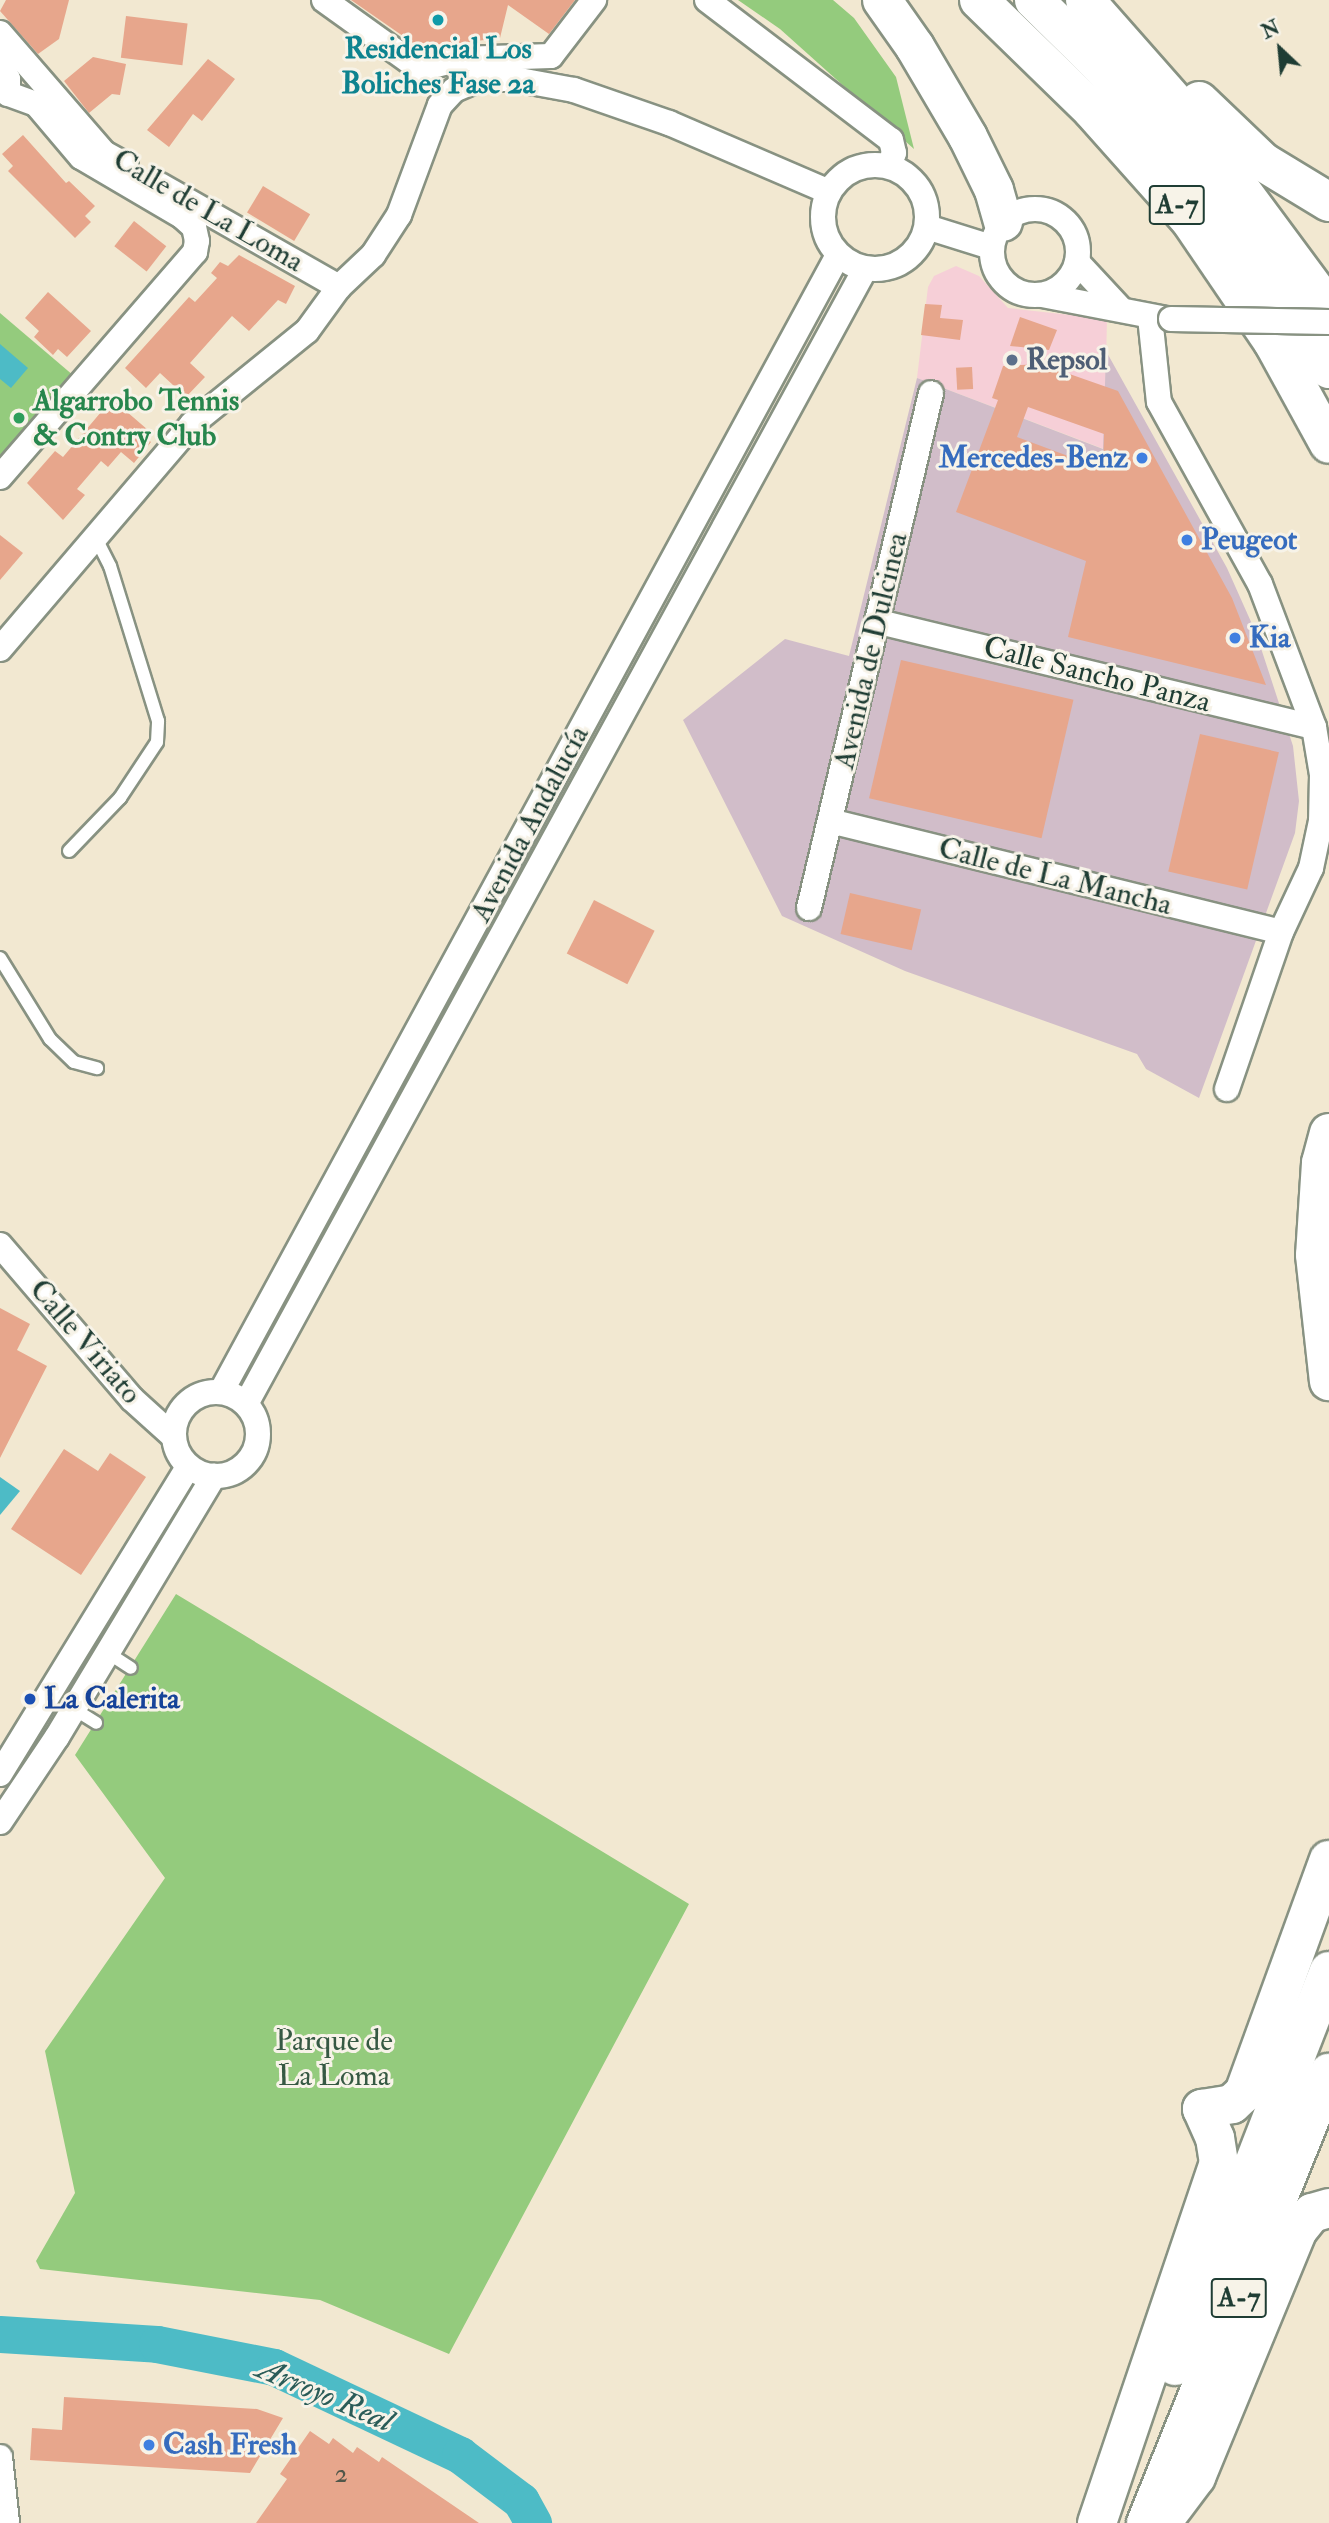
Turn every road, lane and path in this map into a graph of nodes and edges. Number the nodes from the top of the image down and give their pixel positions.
1 (324, 0) edge
2 (594, 0) edge
3 (707, 0) edge
4 (882, 0) edge
5 (979, 0) edge
6 (1034, 0) edge
7 (1085, 0) edge
8 (1090, 0) edge
9 (0, 33) edge
10 (0, 62) edge
11 (4, 99) edge
12 (889, 166) junction
13 (829, 192) junction
14 (1329, 202) edge
15 (927, 228) junction
16 (997, 235) junction
17 (838, 255) junction
18 (1077, 262) junction
19 (865, 269) junction
20 (339, 287) junction
21 (1042, 295) junction
22 (1119, 307) junction
23 (1329, 309) edge
24 (1161, 318) junction
25 (1329, 322) edge
26 (1329, 369) edge
27 (930, 393) dead end
28 (1329, 444) edge
29 (0, 477) edge
30 (94, 537) junction
31 (879, 622) junction
32 (0, 649) edge
33 (1314, 727) junction
34 (830, 821) junction
35 (68, 851) dead end
36 (809, 908) dead end
37 (1281, 932) junction
38 (0, 958) edge
39 (97, 1068) dead end
40 (1227, 1089) dead end
41 (1329, 1133) edge
42 (0, 1245) edge
43 (1329, 1381) edge
44 (221, 1392) junction
45 (246, 1404) junction
46 (173, 1436) junction
47 (188, 1467) junction
48 (214, 1476) junction
49 (108, 1653) junction
50 (131, 1668) dead end
51 (74, 1709) junction
52 (96, 1723) dead end
53 (0, 1774) edge
54 (0, 1822) edge
55 (1329, 1860) edge
56 (1329, 1911) edge
57 (1329, 1970) edge
58 (1329, 2073) edge
59 (1270, 2124) junction
60 (1329, 2208) edge
61 (0, 2457) edge
62 (7, 2523) edge
63 (1097, 2523) edge
64 (1110, 2523) edge
65 (1146, 2523) edge
66 (1162, 2523) edge

1 - 2 street
3 - 12 street
4 - 16 highway
5 - 28 highway, A-7
6 - 26 highway, A-7
7 - 23 highway
8 - 14 highway
9 - 20 street, Calle de La Loma
10 - 11 street
11 - 29 street
12 - 13 street
12 - 15 street
13 - 17 street
13 - 20 street
15 - 16 street
15 - 19 street
16 - 18 street
16 - 21 street
17 - 19 street
17 - 44 street, Avenida Andalucía
18 - 21 street
18 - 22 street
19 - 45 street, Avenida Andalucía
20 - 30 street
21 - 22 street
22 - 24 street
24 - 25 street, bridge
24 - 33 street
27 - 31 street, Avenida de Dulcinea
30 - 32 street
30 - 35 lane
31 - 33 street, Calle Sancho Panza
31 - 34 street, Avenida de Dulcinea
33 - 37 street
34 - 36 street, Avenida de Dulcinea
34 - 37 street, Calle de La Mancha
37 - 40 street
38 - 39 lane
41 - 43 highway
42 - 46 street, Calle Viriato
44 - 45 street
44 - 46 street
45 - 48 street
46 - 47 street
47 - 48 street
47 - 53 street
48 - 49 street
49 - 50 lane
49 - 51 street
51 - 52 lane
51 - 54 street
55 - 63 highway
56 - 59 highway
57 - 59 highway, A-7
58 - 65 highway, A-7
59 - 64 highway, A-7
60 - 66 highway
61 - 62 street

